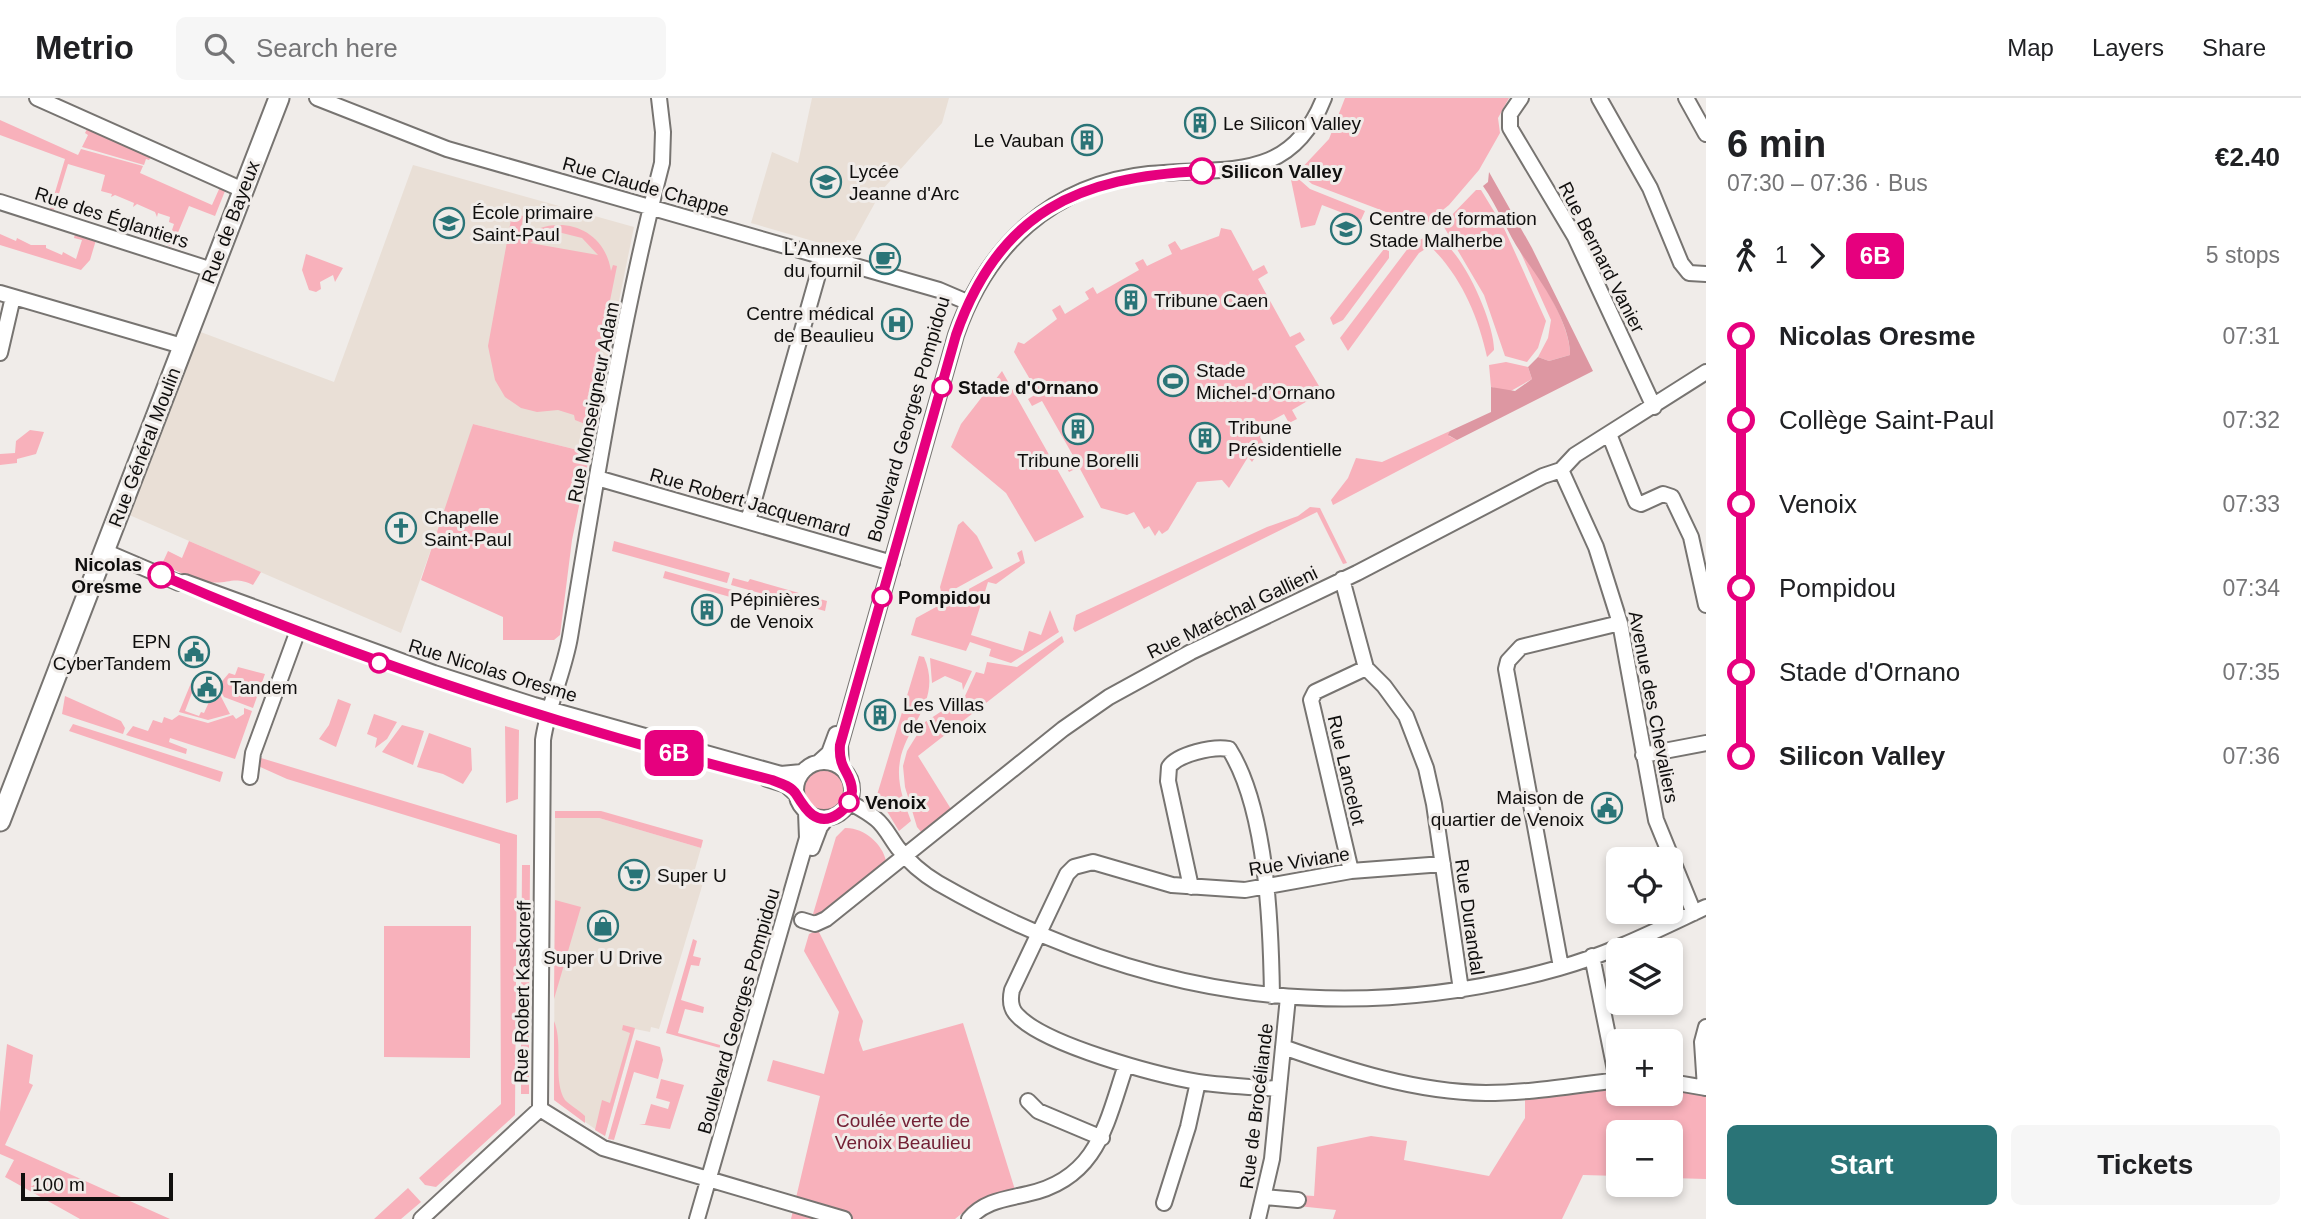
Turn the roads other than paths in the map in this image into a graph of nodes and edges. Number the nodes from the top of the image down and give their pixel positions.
1 (37, 98) edge
2 (279, 98) edge
3 (317, 98) edge
4 (659, 98) edge
5 (1315, 98) edge
6 (1324, 98) edge
7 (1521, 98) edge
8 (1599, 98) edge
9 (1686, 98) edge
10 (1706, 134) edge
11 (243, 190) junction
12 (0, 202) edge
13 (651, 208) junction
14 (823, 257) junction
15 (212, 270) junction
16 (1706, 274) edge
17 (6, 295) edge
18 (965, 301) junction
19 (182, 346) junction
20 (0, 353) edge
21 (1706, 372) edge
22 (1654, 407) junction
23 (1608, 434) junction
24 (1561, 470) junction
25 (597, 478) junction
26 (748, 521) junction
27 (104, 551) junction
28 (889, 562) junction
29 (1342, 579) junction
30 (1706, 605) edge
31 (1620, 623) junction
32 (299, 629) junction
33 (1366, 668) junction
34 (549, 713) junction
35 (1706, 743) edge
36 (1643, 755) junction
37 (819, 762) junction
38 (841, 767) junction
39 (802, 772) junction
40 (250, 777) dead end
41 (796, 794) junction
42 (849, 802) junction
43 (806, 812) junction
44 (827, 818) junction
45 (0, 821) edge
46 (905, 856) junction
47 (1443, 864) junction
48 (1351, 871) junction
49 (1191, 887) junction
50 (1267, 888) junction
51 (1700, 910) edge
52 (802, 920) dead end
53 (1039, 935) junction
54 (1592, 956) junction
55 (1561, 967) junction
56 (1461, 990) junction
57 (1272, 996) junction
58 (1288, 997) junction
59 (1706, 1027) edge
60 (1607, 1029) edge
61 (1283, 1047) junction
62 (1126, 1065) junction
63 (1606, 1081) edge
64 (1198, 1082) junction
65 (1683, 1084) edge
66 (1705, 1088) edge
67 (1279, 1089) junction
68 (1028, 1101) dead end
69 (540, 1109) junction
70 (1102, 1138) junction
71 (713, 1181) junction
72 (1264, 1197) junction
73 (1298, 1200) dead end
74 (1164, 1203) dead end
75 (421, 1219) edge
76 (697, 1219) edge
77 (704, 1219) edge
78 (844, 1219) edge
79 (969, 1219) edge
80 (1258, 1219) edge

1 - 11 street
2 - 11 main road, Rue de Bayeux
3 - 13 street, Rue Claude Chappe
4 - 13 street, Rue Monseigneur Adam
5 - 18 street, Boulevard Georges Pompidou
6 - 18 street, Boulevard Georges Pompidou
7 - 22 street, Rue Bernard Vanier
8 - 16 street
9 - 10 street
11 - 15 main road, Rue de Bayeux
12 - 15 street, Rue des Églantiers
13 - 14 street, Rue Claude Chappe
13 - 25 street, Rue Monseigneur Adam
14 - 18 street, Rue Claude Chappe
14 - 26 street
15 - 19 main road, Rue de Bayeux
17 - 19 street
17 - 20 street
18 - 28 street, Boulevard Georges Pompidou
19 - 27 main road, Rue Général Moulin
21 - 22 street, Rue Maréchal Gallieni
22 - 23 street, Rue Maréchal Gallieni
23 - 24 street, Rue Maréchal Gallieni
23 - 30 street
24 - 29 street, Rue Maréchal Gallieni
24 - 31 street, Avenue des Chevaliers
25 - 26 street, Rue Robert Jacquemard
25 - 34 street, Rue Monseigneur Adam
26 - 28 street, Rue Robert Jacquemard
27 - 32 street, Rue Nicolas Oresme
27 - 45 main road, Rue Général Moulin
28 - 37 street, Boulevard Georges Pompidou
28 - 38 street, Boulevard Georges Pompidou
29 - 33 street, Rue Durandal
29 - 46 street, Rue Maréchal Gallieni
31 - 36 street, Avenue des Chevaliers
31 - 55 street
32 - 34 street, Rue Nicolas Oresme
32 - 40 street
33 - 47 street, Rue Durandal
33 - 48 street, Rue Lancelot
34 - 39 street, Rue Nicolas Oresme
34 - 41 street, Rue Nicolas Oresme
34 - 69 street, Rue Robert Kaskoreff
35 - 36 street
36 - 51 street, Avenue des Chevaliers
37 - 38 street
37 - 39 street
38 - 42 street
39 - 41 street
41 - 43 street
42 - 44 street
42 - 46 street
43 - 44 street
43 - 71 street, Boulevard Georges Pompidou
44 - 71 street, Boulevard Georges Pompidou
46 - 52 street, Rue Maréchal Gallieni
46 - 53 street
47 - 48 street, Rue Viviane
47 - 56 street, Rue Durandal
48 - 50 street, Rue Viviane
49 - 50 street, Rue Viviane
49 - 50 street
49 - 53 street, Rue Viviane
50 - 57 street
51 - 54 street
53 - 57 street
53 - 62 street, Rue Viviane
54 - 55 street
54 - 60 street
55 - 56 street
56 - 58 street
57 - 58 street
58 - 61 street, Rue de Brocéliande
59 - 66 street
61 - 63 street
61 - 67 street, Rue de Brocéliande
62 - 64 street
62 - 70 street
64 - 67 street
64 - 74 street
65 - 66 street
67 - 72 street, Rue de Brocéliande
68 - 70 street
69 - 71 street
69 - 75 street, Rue Robert Kaskoreff
70 - 79 street
71 - 76 street, Boulevard Georges Pompidou
71 - 77 street, Boulevard Georges Pompidou
71 - 78 street
72 - 73 street
72 - 80 street, Rue de Brocéliande

